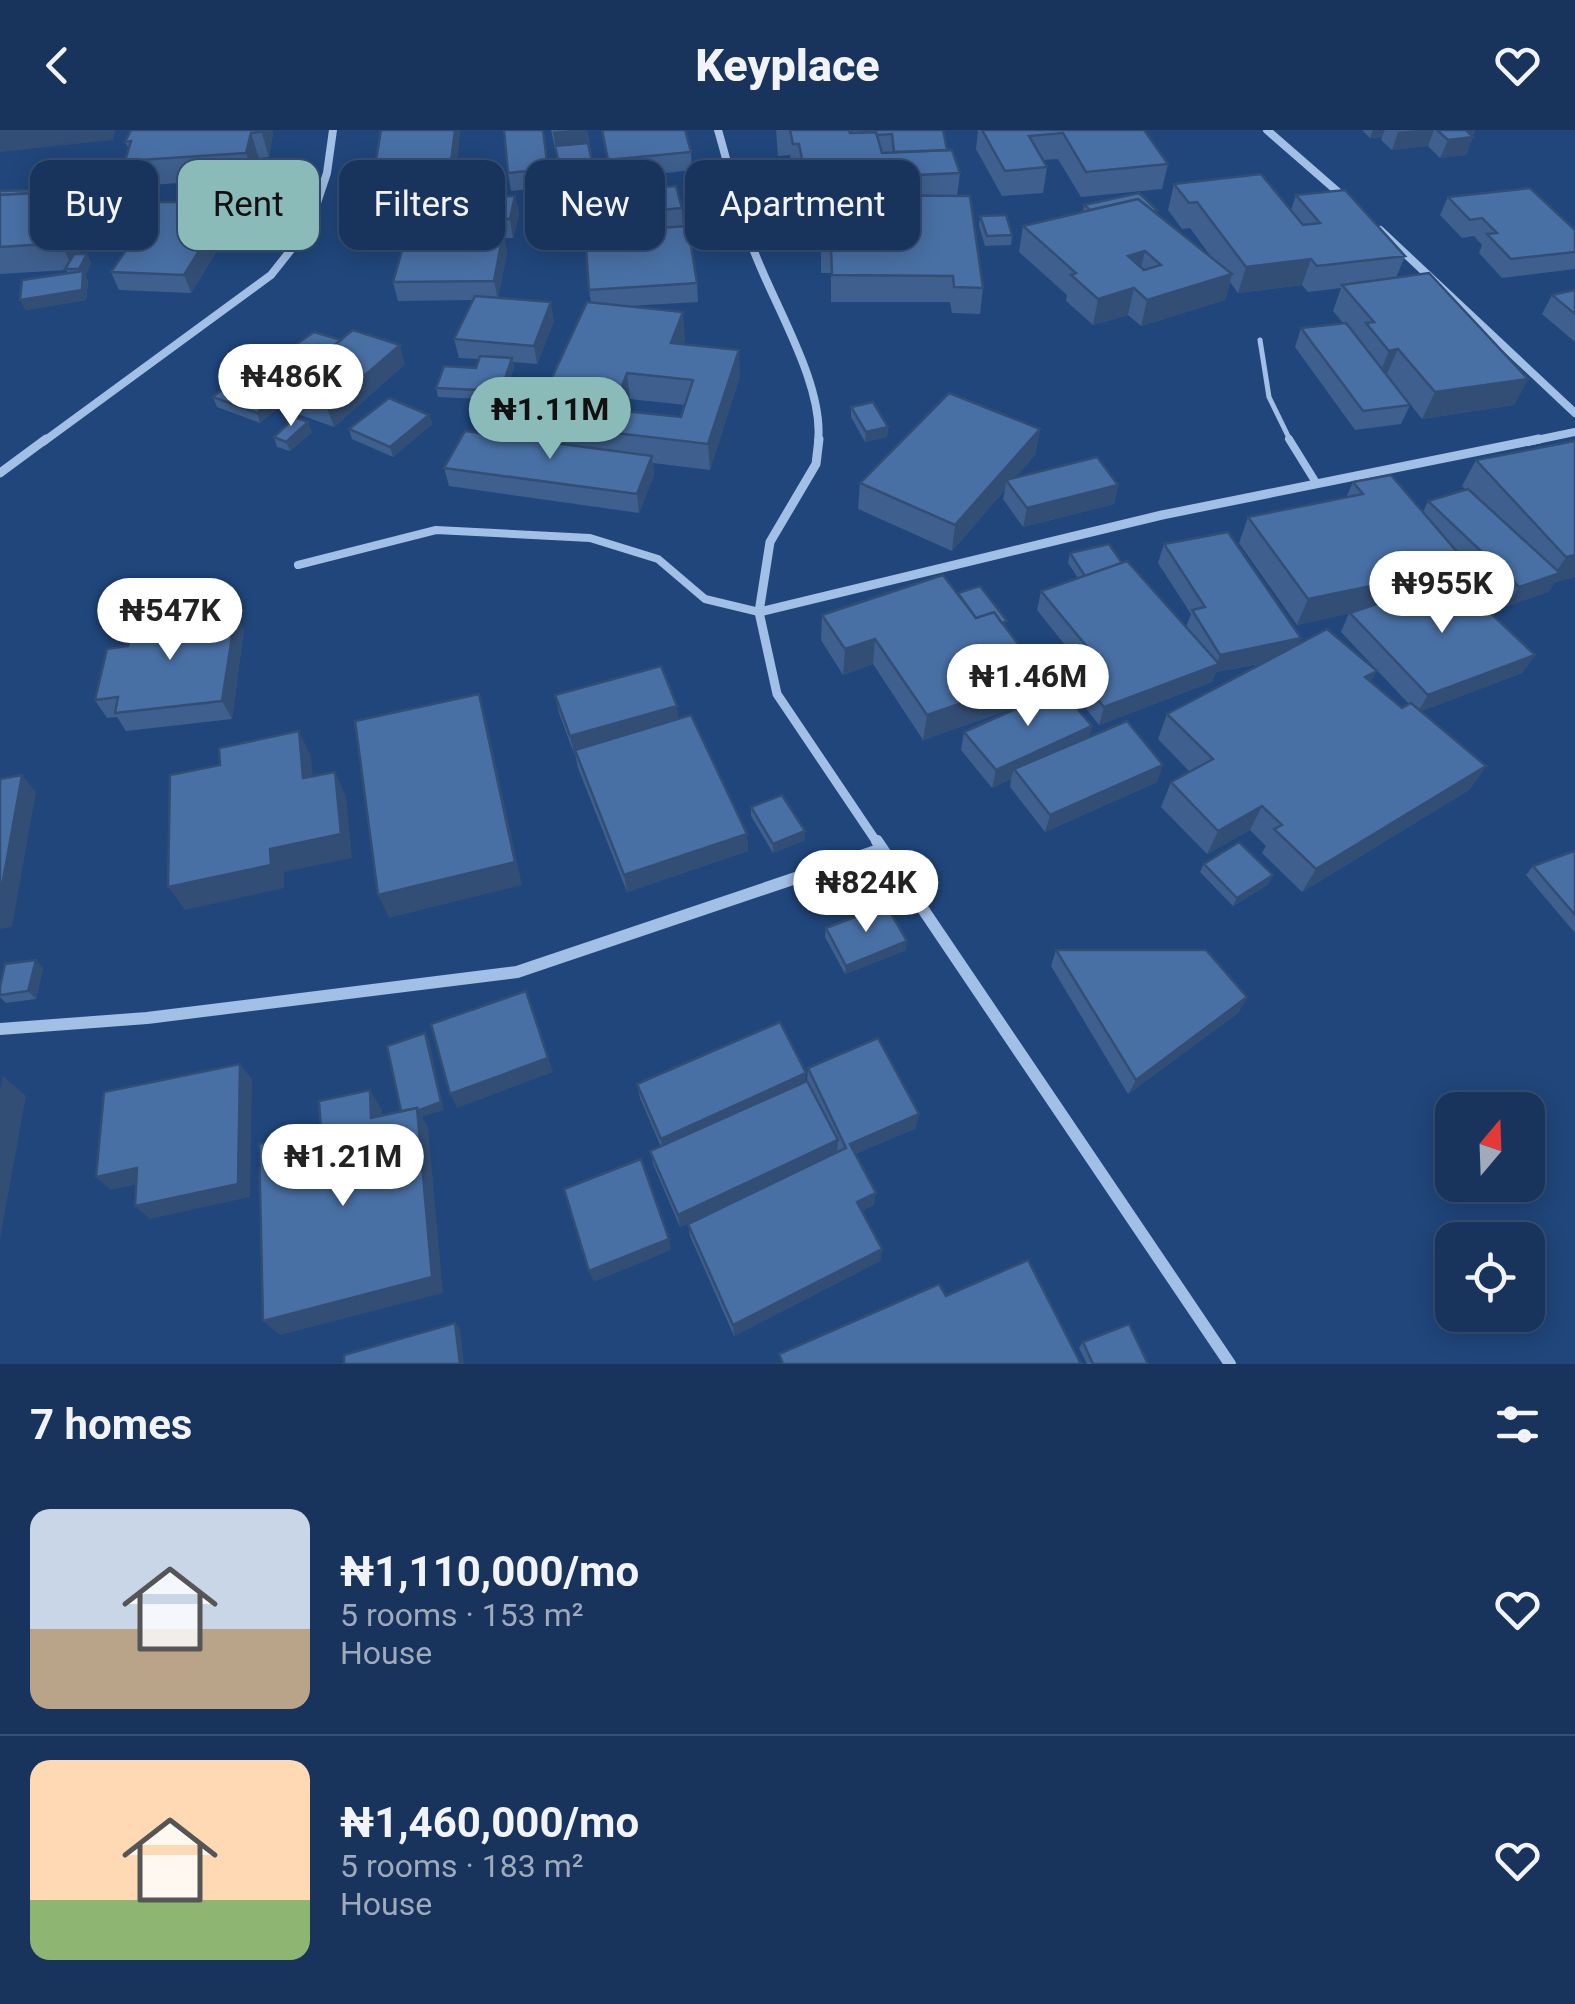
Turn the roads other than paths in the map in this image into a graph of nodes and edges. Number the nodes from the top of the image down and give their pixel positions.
1 (333, 130) edge
2 (718, 130) edge
3 (1267, 130) edge
4 (1352, 204) edge
5 (1366, 218) edge
6 (1260, 340) dead end
7 (1575, 413) edge
8 (1575, 432) edge
9 (0, 473) edge
10 (1315, 481) junction
11 (298, 565) dead end
12 (759, 612) junction
13 (882, 849) junction
14 (0, 1029) edge
15 (1230, 1364) edge

1 - 9 street
2 - 12 street
3 - 4 street
5 - 7 street
6 - 10 lane
8 - 10 street
10 - 12 street
11 - 12 lane
12 - 13 street
13 - 14 street
13 - 15 street

